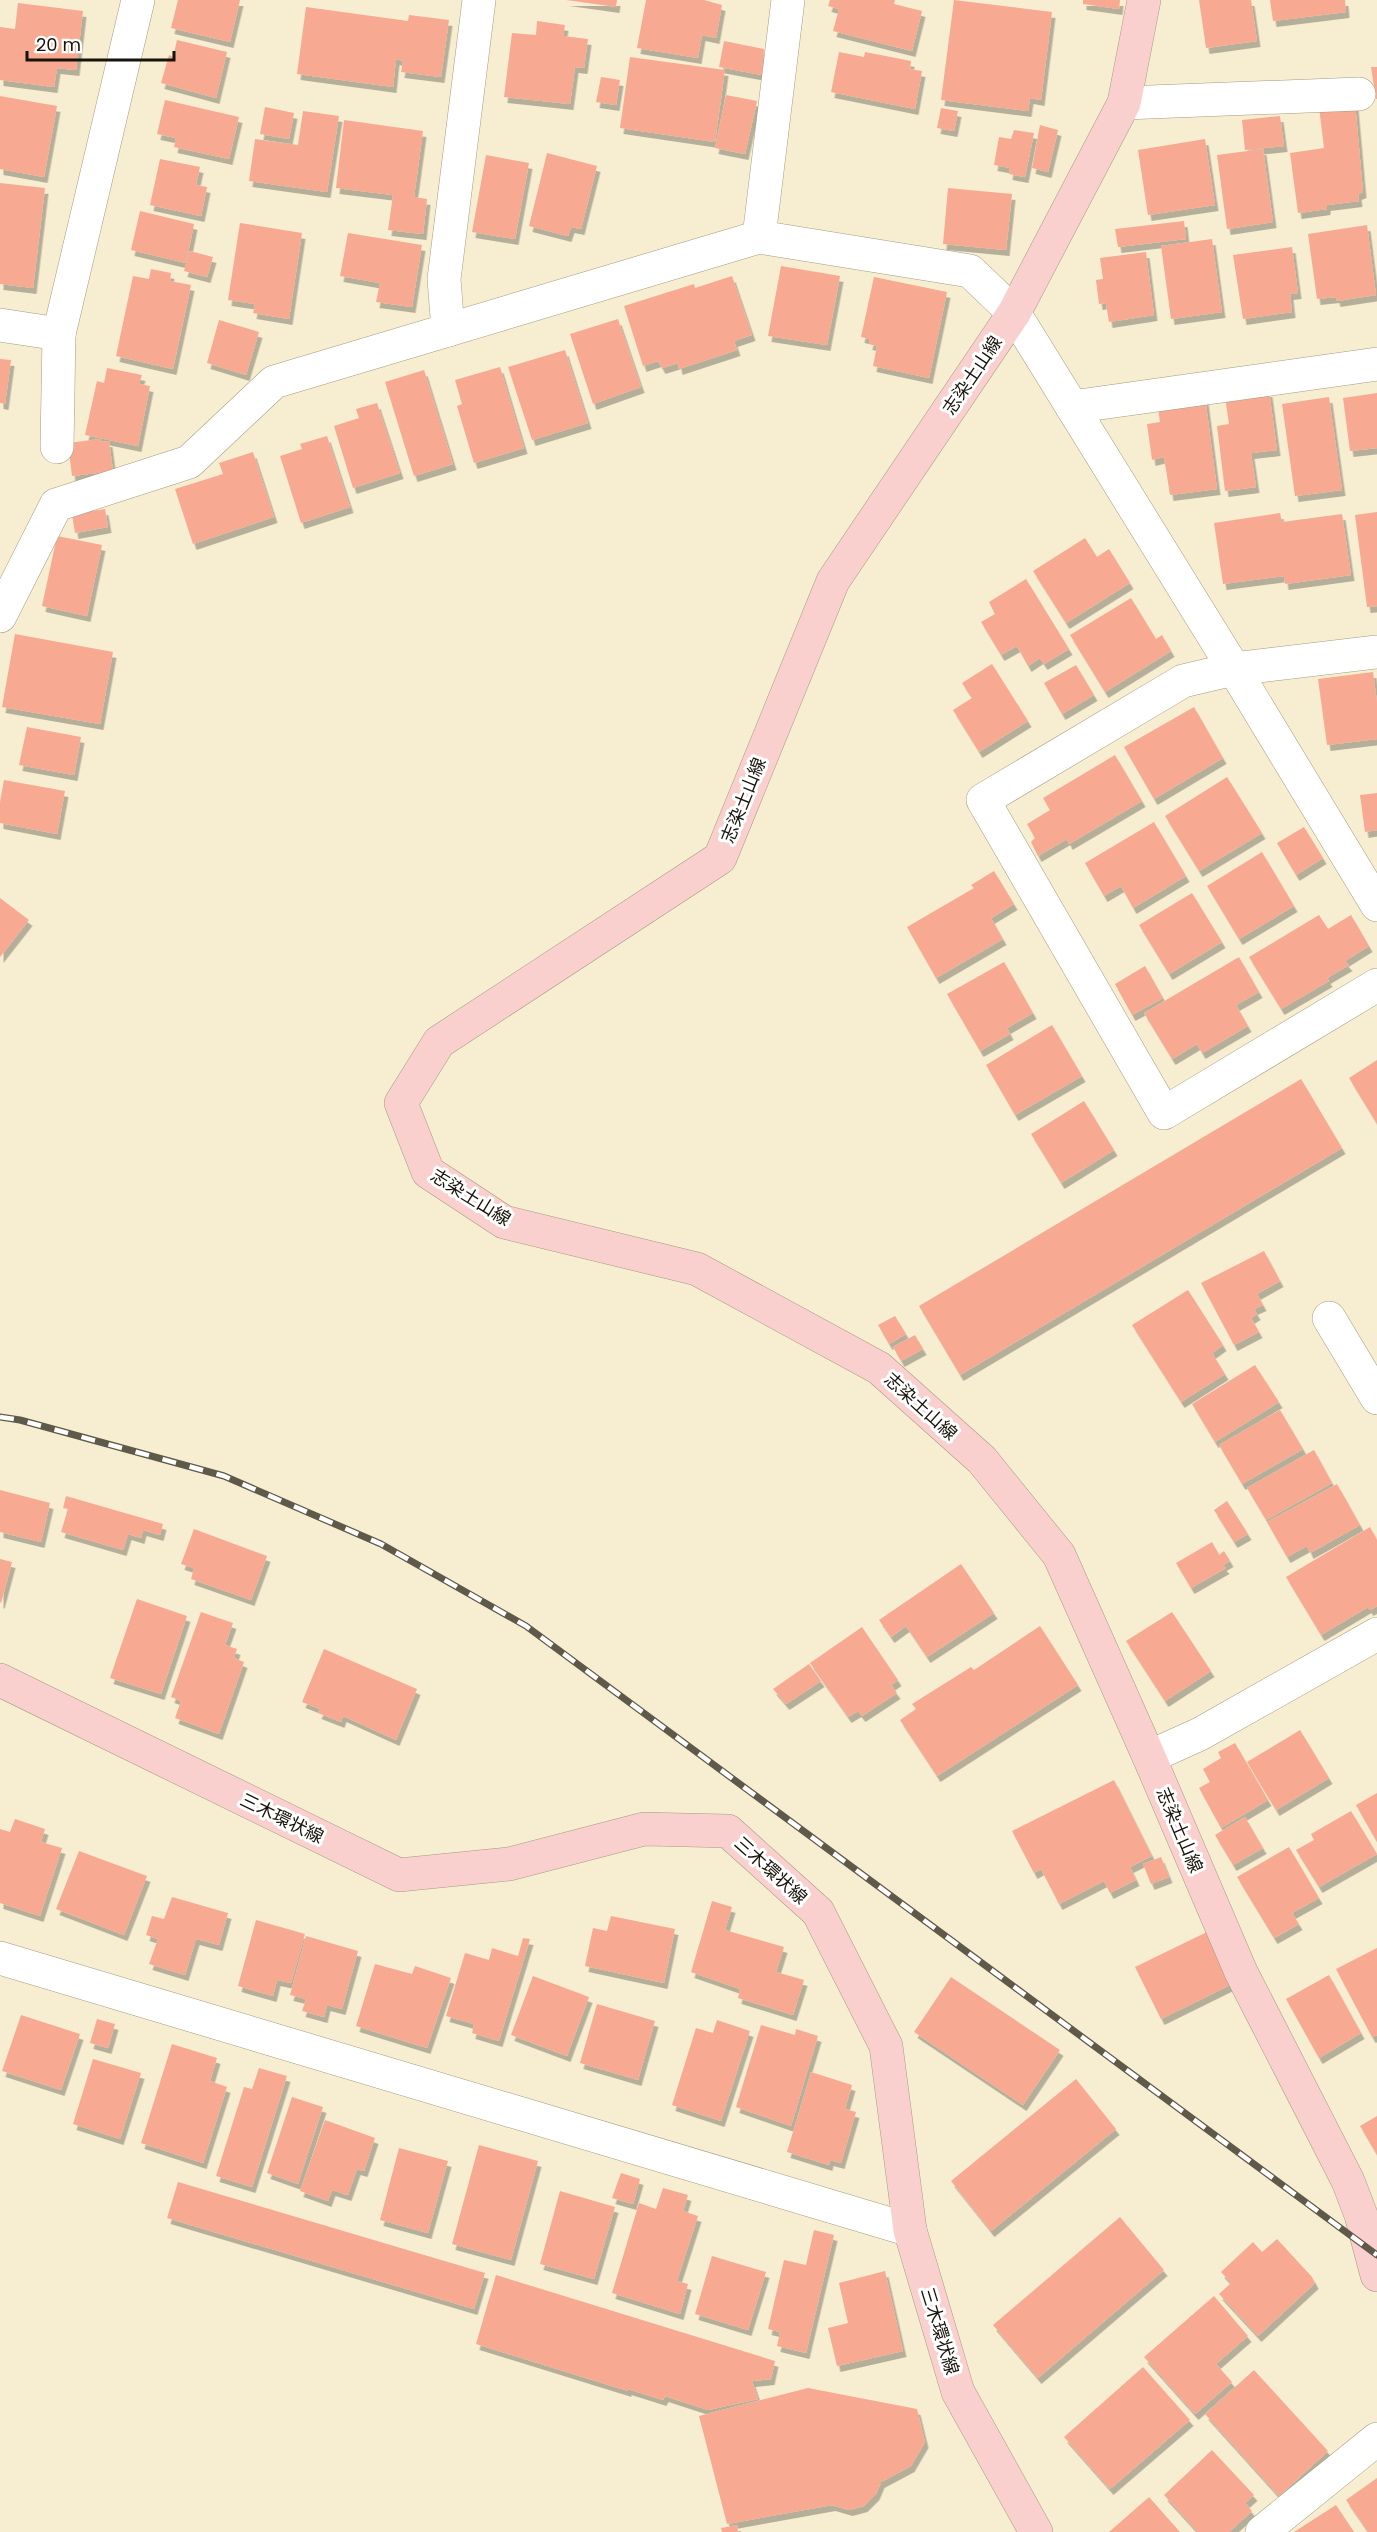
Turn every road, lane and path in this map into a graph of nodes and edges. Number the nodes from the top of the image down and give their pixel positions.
1 (138, 0) edge
2 (479, 0) edge
3 (788, 0) edge
4 (1144, 0) edge
5 (1359, 94) dead end
6 (1124, 103) junction
7 (759, 237) junction
8 (1014, 313) junction
9 (0, 326) edge
10 (448, 330) junction
11 (59, 334) junction
12 (1377, 364) edge
13 (1072, 408) junction
14 (57, 447) dead end
15 (0, 616) edge
16 (1377, 652) edge
17 (1234, 669) junction
18 (1377, 905) edge
19 (1377, 985) edge
20 (1329, 1318) dead end
21 (1377, 1398) edge
22 (1377, 1634) edge
23 (0, 1680) edge
24 (1149, 1757) junction
25 (0, 1958) edge
26 (910, 2230) junction
27 (1377, 2275) edge
28 (1377, 2439) edge
29 (1036, 2532) edge
30 (1262, 2532) edge

1 - 11 street
2 - 10 street
3 - 7 street
4 - 6 main road, 志染土山線
5 - 6 street
6 - 8 main road, 志染土山線
7 - 8 street
7 - 10 street
8 - 13 street
8 - 24 main road, 志染土山線
9 - 11 street
10 - 15 street
11 - 14 street
12 - 13 street
13 - 17 street
16 - 17 street
17 - 18 street
17 - 19 street
20 - 21 street
22 - 24 street
23 - 26 main road, 三木環状線
24 - 27 main road, 志染土山線
25 - 26 street
26 - 29 main road, 三木環状線
28 - 30 street

